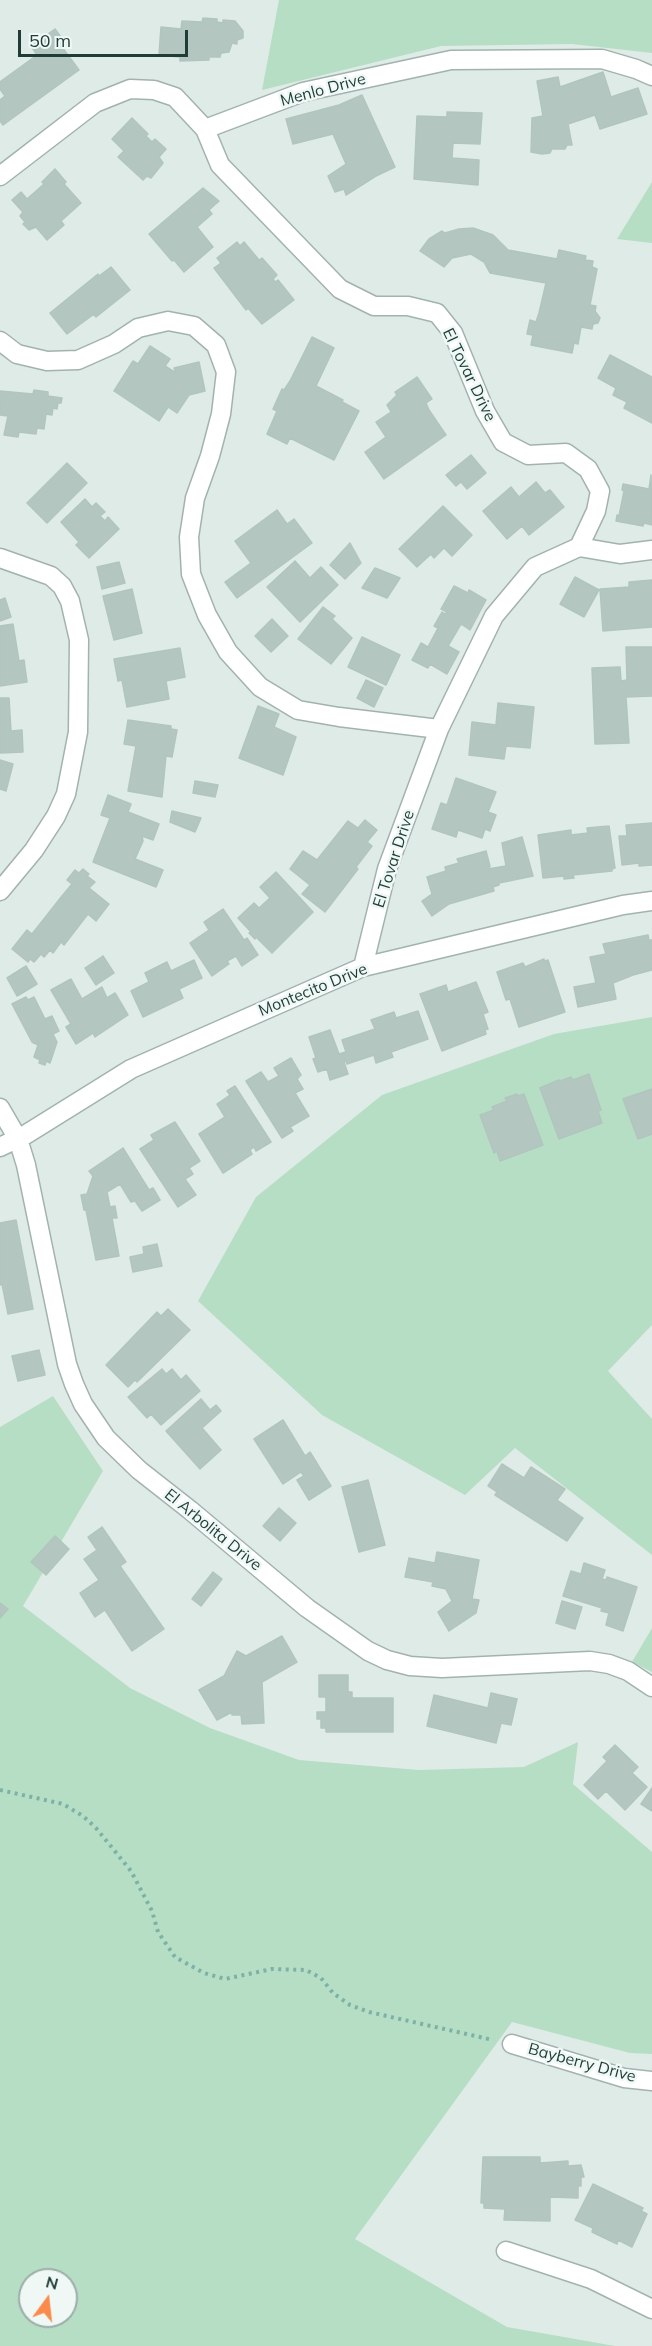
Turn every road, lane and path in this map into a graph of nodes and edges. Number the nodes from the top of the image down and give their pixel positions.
1 (652, 76) edge
2 (205, 129) junction
3 (0, 176) edge
4 (0, 341) edge
5 (579, 547) junction
6 (652, 550) edge
7 (0, 558) edge
8 (439, 729) junction
9 (0, 891) edge
10 (652, 901) edge
11 (363, 967) junction
12 (0, 1108) edge
13 (18, 1139) junction
14 (0, 1148) edge
15 (652, 1687) edge
16 (0, 1790) edge
17 (512, 2044) joint
18 (652, 2081) edge
19 (506, 2252) dead end
20 (652, 2309) edge

1 - 2 street, Menlo Drive
2 - 3 street
2 - 5 street, El Tovar Drive
4 - 8 street
5 - 6 street
5 - 8 street, El Tovar Drive
7 - 9 street
8 - 11 street, El Tovar Drive
10 - 11 street, Montecito Drive
11 - 13 street, Montecito Drive
12 - 13 street, El Arbolita Drive
13 - 14 street, Montecito Drive
13 - 15 street, El Arbolita Drive
16 - 17 path
17 - 18 street, Bayberry Drive
19 - 20 street

